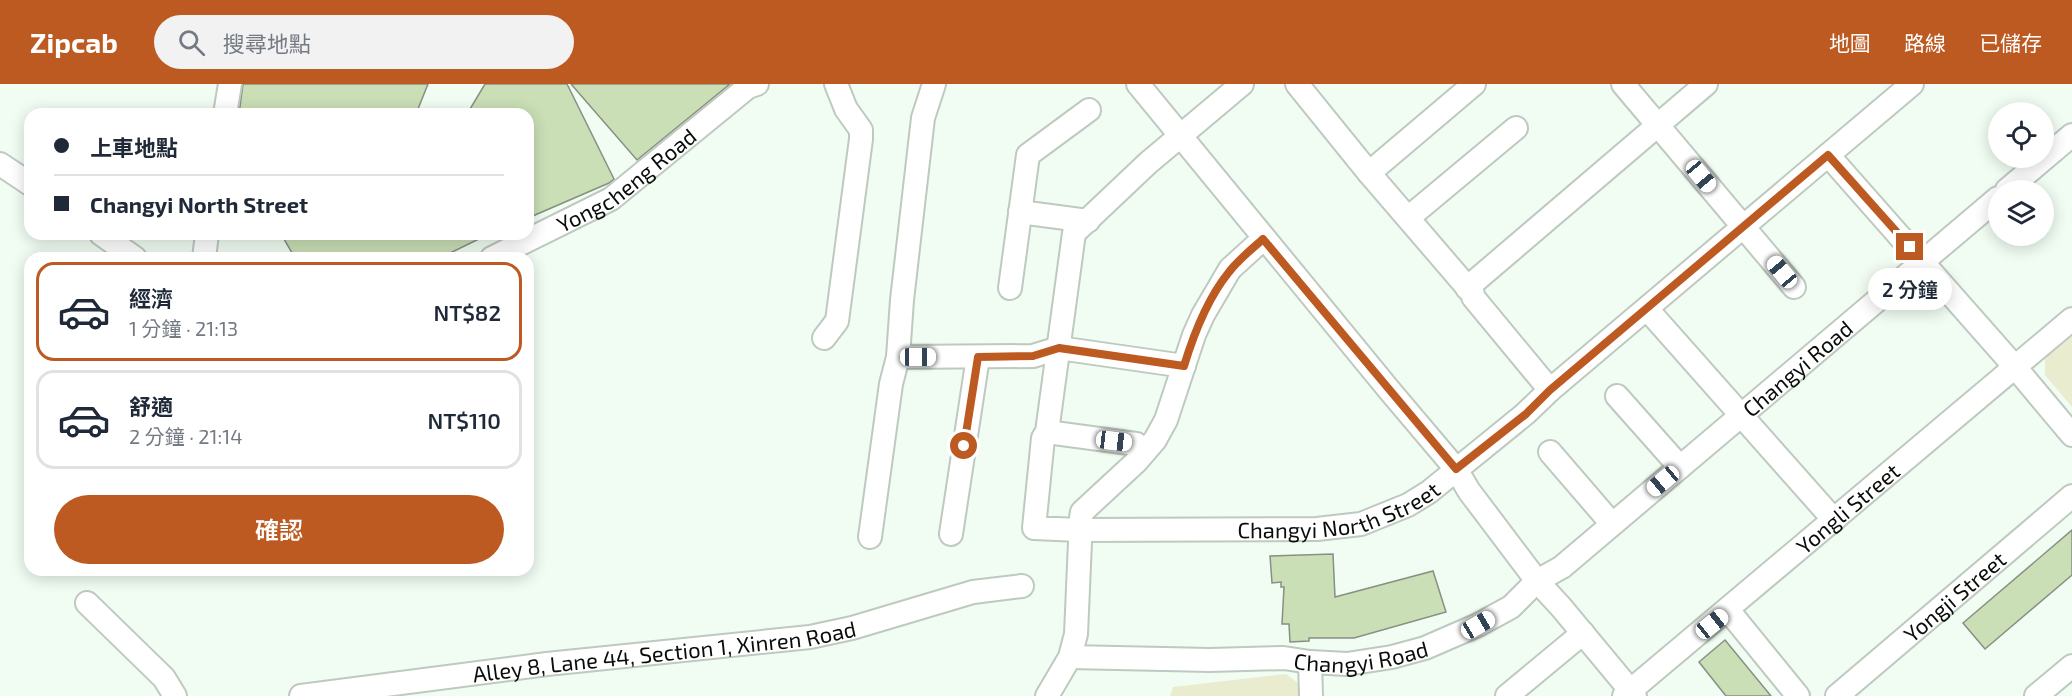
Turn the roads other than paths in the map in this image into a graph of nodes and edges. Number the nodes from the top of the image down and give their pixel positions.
1 (230, 84) edge
2 (836, 84) edge
3 (934, 84) edge
4 (1137, 84) edge
5 (1242, 84) edge
6 (1297, 84) edge
7 (1474, 84) edge
8 (1623, 84) edge
9 (1706, 84) edge
10 (1912, 84) edge
11 (750, 85) edge
12 (226, 108) edge
13 (1089, 110) dead end
14 (1658, 125) junction
15 (1516, 128) dead end
16 (2072, 135) edge
17 (1180, 136) junction
18 (1828, 155) junction
19 (0, 164) edge
20 (1369, 173) junction
21 (24, 180) edge
22 (2019, 180) edge
23 (1988, 206) edge
24 (1020, 212) junction
25 (1408, 218) junction
26 (1088, 221) junction
27 (1744, 227) junction
28 (534, 237) edge
29 (1263, 239) junction
30 (110, 240) edge
31 (528, 240) edge
32 (126, 252) edge
33 (504, 252) edge
34 (1923, 261) junction
35 (1794, 287) dead end
36 (1010, 288) dead end
37 (1467, 288) junction
38 (1647, 309) junction
39 (2072, 319) edge
40 (824, 338) dead end
41 (1059, 348) junction
42 (898, 357) junction
43 (978, 357) junction
44 (1184, 366) junction
45 (2015, 367) junction
46 (1550, 390) junction
47 (1617, 396) dead end
48 (1742, 415) junction
49 (1047, 432) junction
50 (2072, 435) edge
51 (1136, 444) dead end
52 (1550, 452) dead end
53 (1680, 467) junction
54 (1456, 469) junction
55 (2072, 496) edge
56 (1834, 520) junction
57 (1612, 524) junction
58 (1079, 530) junction
59 (951, 534) dead end
60 (870, 537) dead end
61 (1537, 581) junction
62 (1022, 586) dead end
63 (87, 603) dead end
64 (1728, 610) junction
65 (1583, 633) junction
66 (1070, 657) junction
67 (1310, 662) junction
68 (2072, 666) edge
69 (1630, 694) edge
70 (175, 696) edge
71 (301, 696) edge
72 (1047, 696) edge
73 (1311, 696) edge
74 (1507, 696) edge
75 (1797, 696) edge
76 (1837, 696) edge
77 (2036, 696) edge

1 - 12 street
2 - 40 street
3 - 42 street
4 - 17 street
5 - 17 street
6 - 20 street
7 - 20 street
8 - 14 street
9 - 14 street
10 - 18 street, Changyi North Street
11 - 28 street, Yongcheng Road
13 - 24 street
14 - 27 street
14 - 37 street
15 - 25 street
16 - 22 street
17 - 26 street
17 - 29 street
18 - 27 street, Changyi North Street
18 - 34 street
19 - 21 street
20 - 25 street
23 - 34 street, Changyi Road
24 - 26 street
24 - 36 street
25 - 37 street
26 - 41 street
27 - 35 street
27 - 38 street, Changyi North Street
29 - 44 street
29 - 54 street
30 - 32 street
31 - 33 street, Yongcheng Road
34 - 45 street
34 - 48 street, Changyi Road
37 - 46 street
38 - 46 street, Changyi North Street
38 - 48 street
39 - 45 street, Yongli Street
41 - 43 street
41 - 44 street
41 - 49 street
42 - 43 street
42 - 60 street
43 - 59 street
44 - 58 street
45 - 50 street
45 - 56 street, Yongli Street
46 - 54 street, Changyi North Street
47 - 53 street
48 - 53 street, Changyi Road
48 - 56 street
49 - 51 street
49 - 58 street, Changyi North Street
52 - 57 street
53 - 57 street, Changyi Road
54 - 58 street, Changyi North Street
54 - 61 street
55 - 76 street, Yongji Street
56 - 64 street, Yongli Street
57 - 61 street, Changyi Road
58 - 66 street
61 - 65 street
61 - 67 street, Changyi Road
62 - 71 street, Alley 8, Lane 44, Section 1, Xinren Road
63 - 70 street
64 - 69 street, Yongli Street
64 - 75 street
65 - 69 street
65 - 74 street
66 - 67 street, Changyi Road
66 - 72 street
67 - 73 street
68 - 77 street

